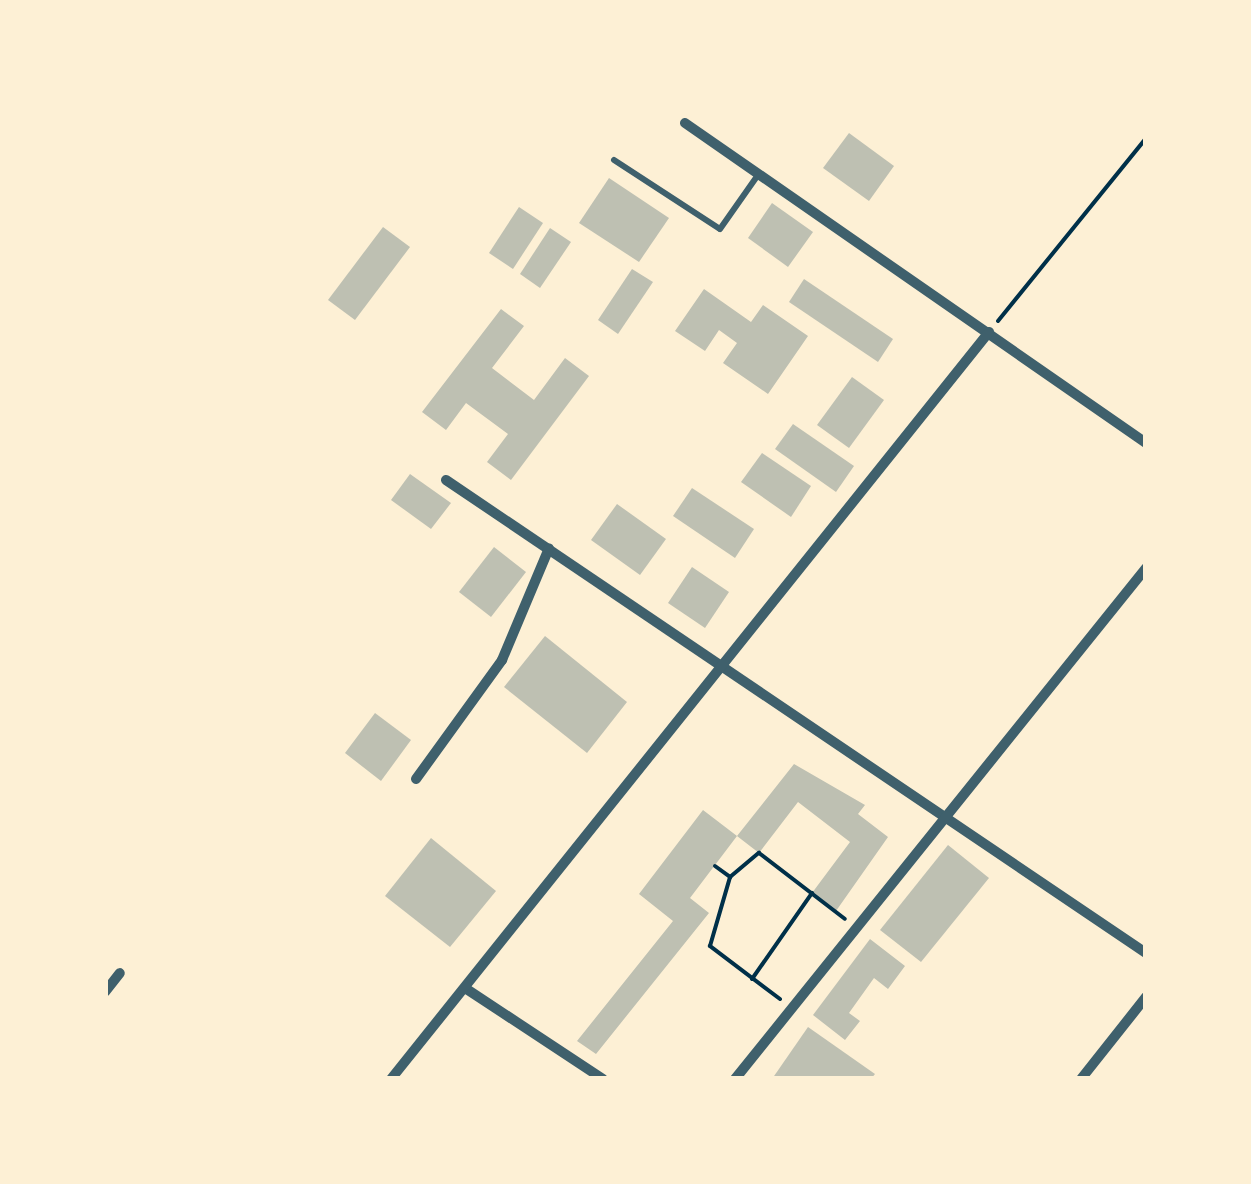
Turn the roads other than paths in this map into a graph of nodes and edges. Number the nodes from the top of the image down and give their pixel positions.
1 (684, 123) dead end
2 (614, 160) dead end
3 (758, 174) junction
4 (989, 332) junction
5 (1146, 443) edge
6 (446, 480) dead end
7 (548, 548) junction
8 (1146, 568) edge
9 (727, 667) junction
10 (416, 778) dead end
11 (944, 820) junction
12 (1146, 954) edge
13 (120, 973) dead end
14 (465, 988) junction
15 (105, 992) edge
16 (1146, 997) edge
17 (392, 1079) edge
18 (603, 1079) edge
19 (734, 1079) edge
20 (1081, 1079) edge

1 - 3 street
2 - 3 lane
3 - 4 street
4 - 5 street
4 - 9 street
6 - 7 street
7 - 9 street
7 - 10 street
8 - 11 street
9 - 11 street
9 - 14 street
11 - 12 street
11 - 19 street
13 - 15 street
14 - 17 street
14 - 18 street
16 - 20 street

